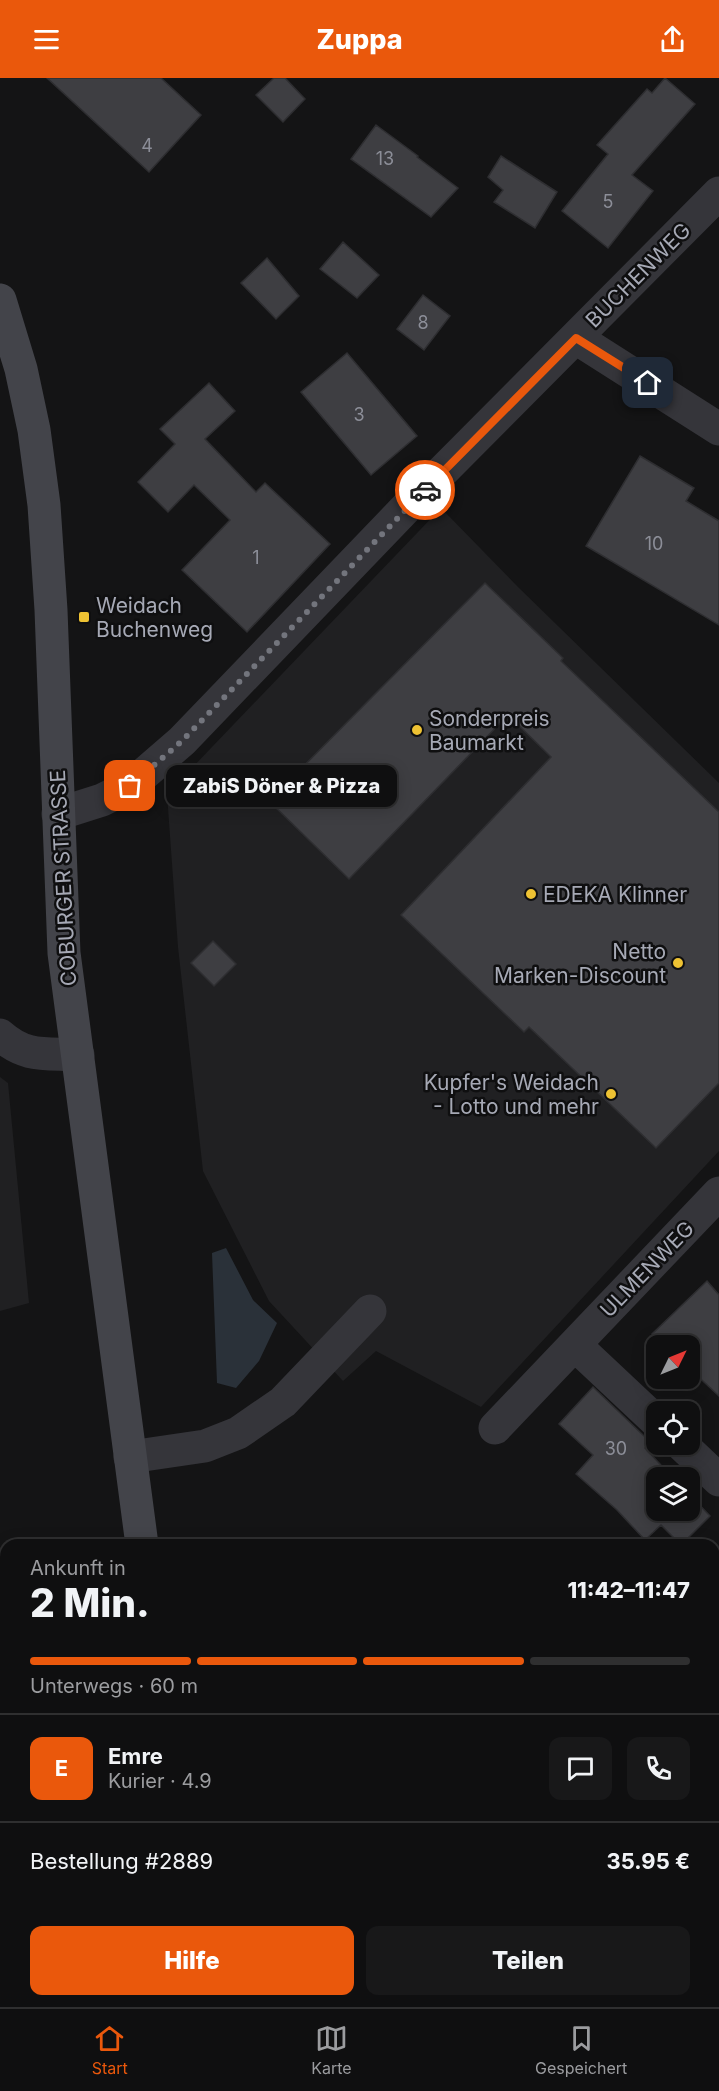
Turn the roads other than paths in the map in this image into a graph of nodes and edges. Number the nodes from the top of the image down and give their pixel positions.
1 (719, 193) edge
2 (0, 300) edge
3 (576, 338) junction
4 (719, 429) edge
5 (58, 814) junction
6 (0, 1035) edge
7 (78, 1055) junction
8 (719, 1193) edge
9 (370, 1311) dead end
10 (575, 1345) junction
11 (646, 1412) edge
12 (495, 1428) dead end
13 (693, 1455) edge
14 (130, 1457) junction
15 (719, 1480) edge
16 (141, 1539) edge

1 - 3 street, BUCHENWEG
2 - 5 main road, COBURGER STRASSE
3 - 4 street
3 - 5 street, BUCHENWEG
5 - 7 main road, COBURGER STRASSE
6 - 7 street
7 - 14 main road, COBURGER STRASSE
8 - 10 street, ULMENWEG
9 - 14 street
10 - 11 street
10 - 12 street, ULMENWEG
13 - 15 street
14 - 16 main road, COBURGER STRASSE

